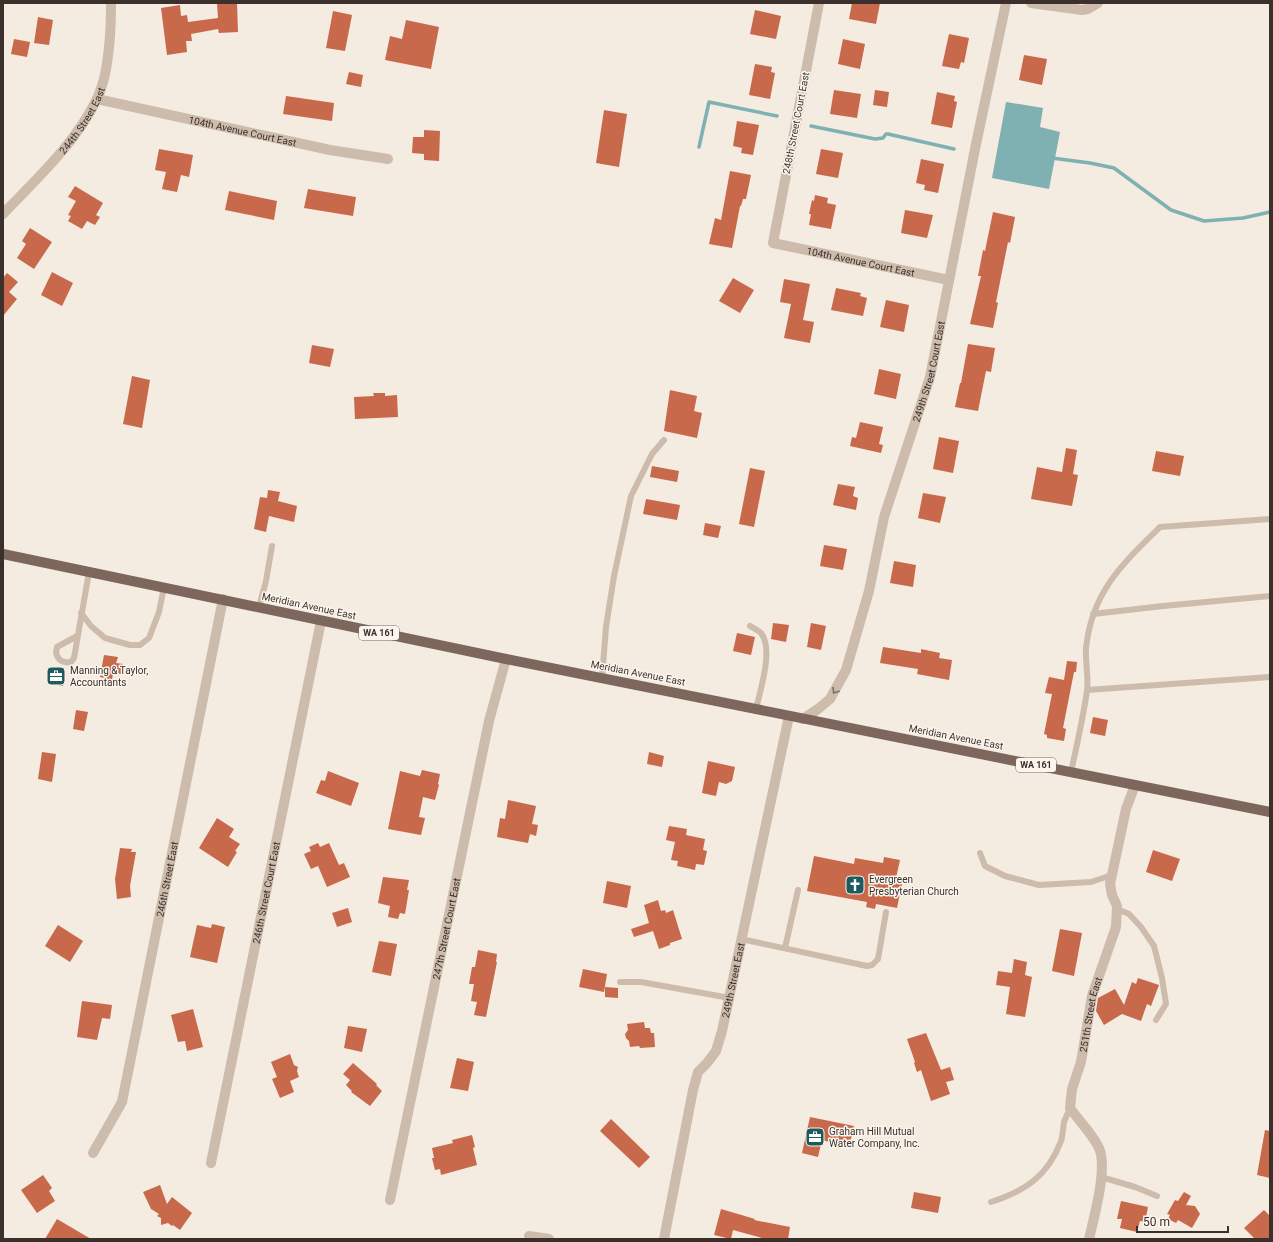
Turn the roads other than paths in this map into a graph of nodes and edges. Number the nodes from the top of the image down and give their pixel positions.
1 (111, 3) edge
2 (819, 3) edge
3 (1006, 3) edge
4 (1030, 3) edge
5 (1098, 3) edge
6 (97, 99) junction
7 (388, 159) dead end
8 (3, 214) edge
9 (773, 244) joint
10 (949, 280) junction
11 (664, 440) dead end
12 (1270, 519) edge
13 (272, 546) dead end
14 (3, 554) edge
15 (89, 572) junction
16 (164, 587) junction
17 (1270, 596) edge
18 (223, 599) junction
19 (259, 607) junction
20 (81, 613) junction
21 (1093, 614) junction
22 (322, 621) junction
23 (750, 626) dead end
24 (77, 636) junction
25 (506, 659) junction
26 (1270, 677) edge
27 (602, 678) junction
28 (1087, 690) junction
29 (756, 709) junction
30 (789, 716) junction
31 (803, 719) junction
32 (1071, 772) junction
33 (1136, 785) junction
34 (1270, 812) edge
35 (980, 853) dead end
36 (1112, 875) junction
37 (798, 890) dead end
38 (1117, 909) junction
39 (886, 912) dead end
40 (741, 939) junction
41 (785, 948) junction
42 (620, 982) dead end
43 (730, 998) junction
44 (1156, 1020) dead end
45 (1070, 1108) junction
46 (93, 1153) dead end
47 (211, 1163) dead end
48 (1101, 1177) junction
49 (1157, 1196) dead end
50 (390, 1200) dead end
51 (991, 1202) dead end
52 (529, 1236) dead end
53 (549, 1239) edge
54 (664, 1239) edge
55 (1089, 1239) edge

1 - 6 street, 244th Street East
2 - 9 street, 248th Street Court East
3 - 10 street, 249th Street Court East
4 - 5 street
6 - 7 street, 104th Avenue Court East
6 - 8 street, 244th Street East
9 - 10 street, 104th Avenue Court East
10 -> 31 street, 249th Street Court East
11 - 27 lane
12 - 21 lane
13 - 19 lane
14 - 15 main road, Meridian Avenue East / WA 161
15 - 16 main road, Meridian Avenue East / WA 161
15 - 20 lane
16 - 18 main road, Meridian Avenue East / WA 161
16 - 20 lane
17 - 21 lane
18 - 19 main road, Meridian Avenue East / WA 161
18 - 46 street, 246th Street East
19 - 22 main road, Meridian Avenue East / WA 161
20 - 24 lane
21 - 28 lane
22 - 25 main road, Meridian Avenue East / WA 161
22 - 47 street, 246th Street Court East
23 - 29 lane
24 - 24 lane
25 - 27 main road, Meridian Avenue East / WA 161
25 - 50 street, 247th Street Court East
26 - 28 lane
27 - 29 main road, Meridian Avenue East / WA 161
28 - 32 lane
29 - 30 main road, Meridian Avenue East / WA 161
30 - 31 main road, Meridian Avenue East / WA 161
30 - 40 street, 249th Street East
31 - 32 main road, Meridian Avenue East / WA 161
32 - 33 main road, Meridian Avenue East / WA 161
33 - 34 main road, Meridian Avenue East / WA 161
33 - 36 street, 251th Street East
35 - 36 lane
36 - 38 street, 251th Street East
37 - 41 lane
38 - 44 lane
38 - 45 street, 251th Street East
39 - 41 lane
40 - 41 lane
40 - 43 street, 249th Street East
42 - 43 lane
43 - 54 street, 249th Street East
45 - 48 street
45 - 51 lane
48 - 49 lane
48 - 55 street
52 - 53 street

